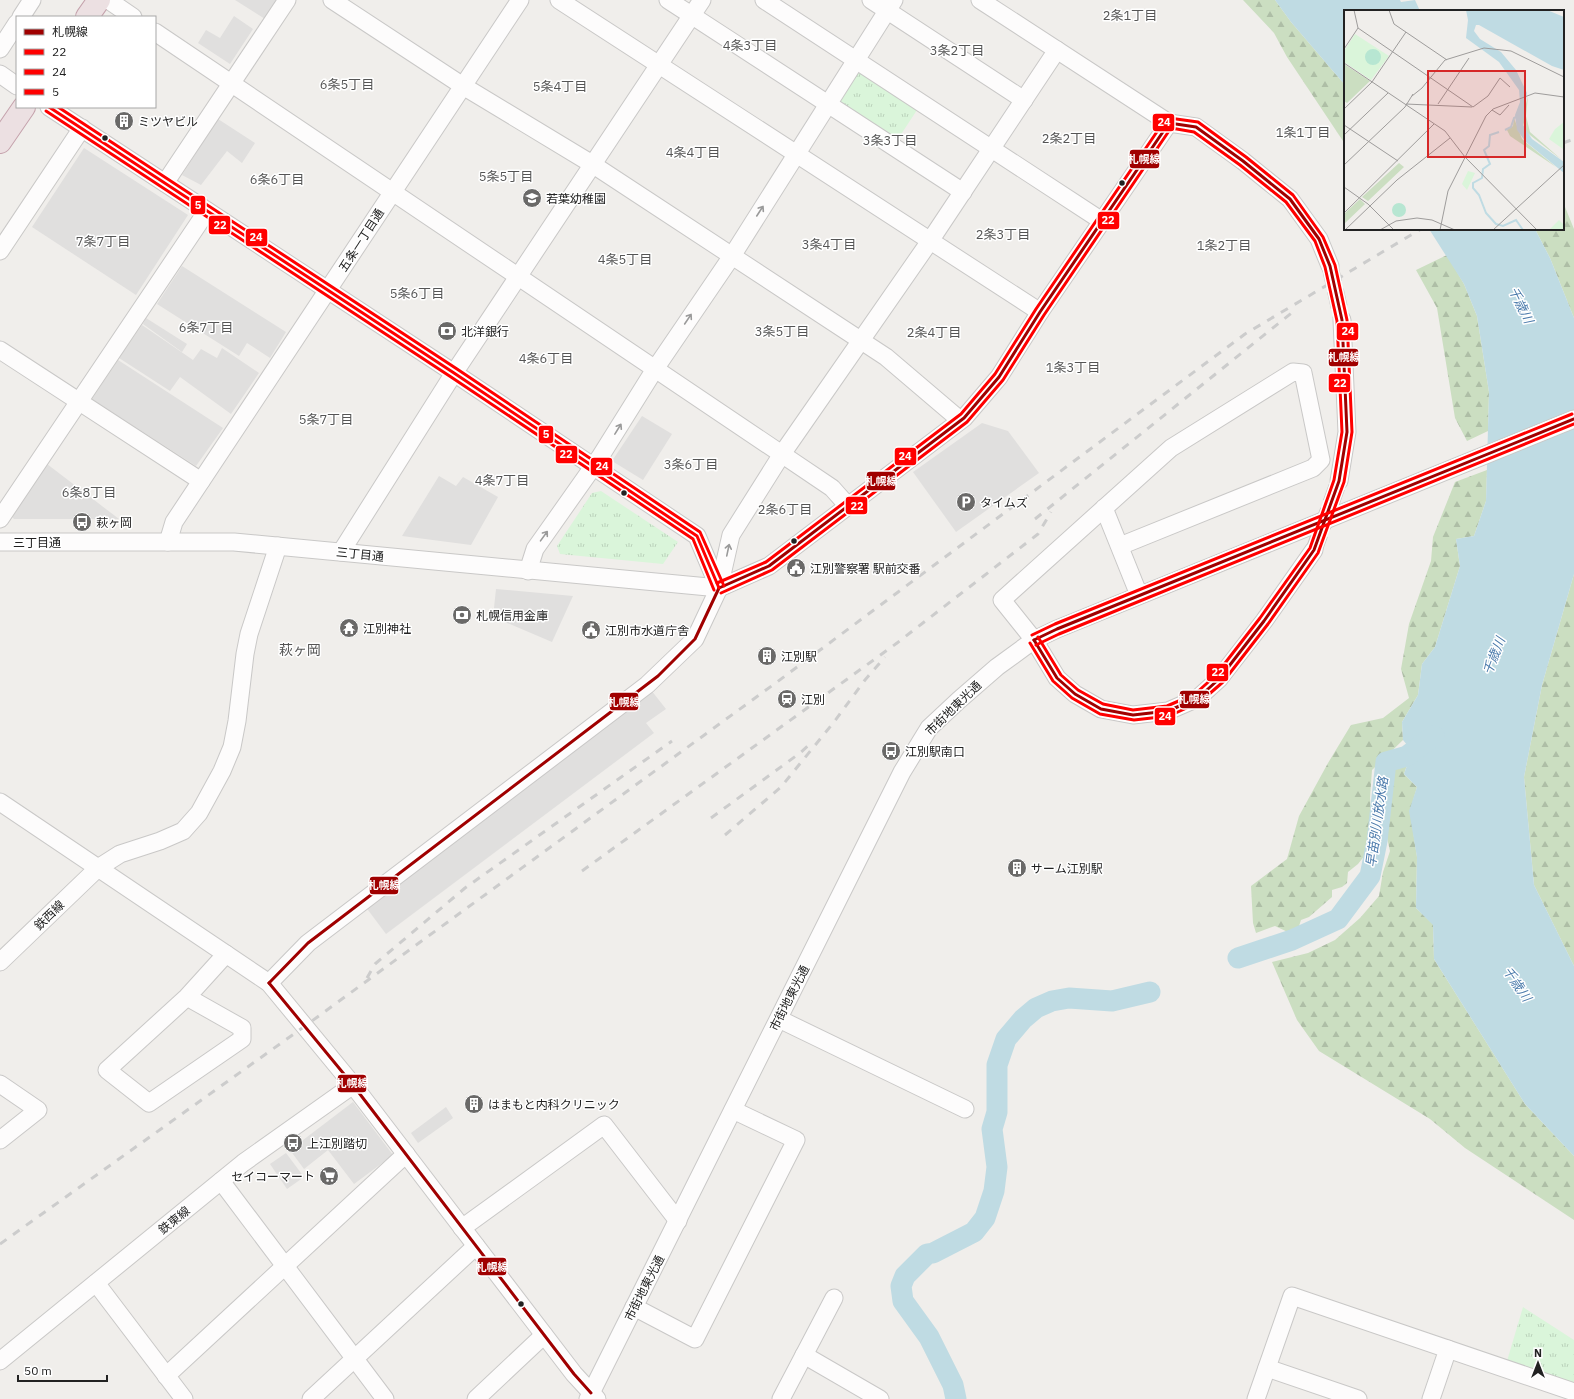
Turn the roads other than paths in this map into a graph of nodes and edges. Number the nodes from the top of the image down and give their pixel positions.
1 (32, 0) edge
2 (99, 0) edge
3 (108, 0) edge
4 (287, 0) edge
5 (332, 0) edge
6 (520, 0) edge
7 (559, 0) edge
8 (668, 0) edge
9 (702, 0) edge
10 (764, 0) edge
11 (872, 0) edge
12 (980, 0) edge
13 (891, 5) edge
14 (22, 16) edge
15 (88, 16) edge
16 (132, 16) edge
17 (691, 16) junction
18 (16, 25) edge
19 (156, 33) edge
20 (0, 49) edge
21 (1057, 50) junction
22 (856, 60) junction
23 (658, 64) junction
24 (0, 74) edge
25 (231, 84) junction
26 (16, 85) edge
27 (463, 86) junction
28 (1024, 100) junction
29 (828, 105) junction
30 (23, 108) edge
31 (51, 108) edge
32 (1169, 123) junction
33 (82, 128) junction
34 (0, 142) edge
35 (992, 149) junction
36 (797, 154) junction
37 (592, 164) junction
38 (165, 183) junction
39 (393, 192) junction
40 (963, 192) junction
41 (207, 211) junction
42 (1102, 221) junction
43 (930, 241) junction
44 (0, 251) edge
45 (732, 256) junction
46 (1330, 266) tunnel mouth
47 (518, 277) junction
48 (328, 290) junction
49 (1040, 312) junction
50 (1342, 320) tunnel mouth
51 (861, 340) junction
52 (0, 350) edge
53 (655, 369) junction
54 (454, 373) junction
55 (78, 400) junction
56 (960, 420) junction
57 (1574, 420) edge
58 (782, 454) junction
59 (594, 467) junction
60 (201, 481) junction
61 (1339, 481) tunnel mouth
62 (848, 506) junction
63 (1104, 508) junction
64 (0, 519) edge
65 (0, 542) edge
66 (168, 542) junction
67 (278, 546) junction
68 (1120, 546) junction
69 (1314, 550) tunnel mouth
70 (341, 552) junction
71 (528, 571) junction
72 (720, 588) junction
73 (1139, 596) junction
74 (1034, 640) junction
75 (0, 802) edge
76 (98, 868) junction
77 (226, 954) junction
78 (0, 962) edge
79 (269, 983) junction
80 (186, 996) junction
81 (779, 1019) junction
82 (0, 1084) edge
83 (353, 1085) junction
84 (965, 1109) dead end
85 (733, 1110) junction
86 (0, 1140) edge
87 (406, 1154) junction
88 (221, 1181) junction
89 (678, 1222) junction
90 (462, 1228) junction
91 (476, 1246) junction
92 (285, 1267) junction
93 (96, 1283) junction
94 (834, 1298) dead end
95 (634, 1307) junction
96 (544, 1335) junction
97 (1448, 1349) junction
98 (804, 1354) junction
99 (354, 1358) junction
100 (0, 1361) edge
101 (1267, 1368) junction
102 (166, 1376) junction
103 (1574, 1392) edge
104 (592, 1397) edge
105 (184, 1399) edge
106 (311, 1399) edge
107 (385, 1399) edge
108 (476, 1399) edge
109 (781, 1399) edge
110 (880, 1399) edge
111 (1256, 1399) edge
112 (1358, 1399) edge
113 (1431, 1399) edge

1 - 14 street
2 - 15 highway
3 - 16 street
4 - 25 street
5 - 27 street
6 - 27 street, 五条一丁目通
7 - 23 street
8 - 17 street
9 - 17 street
10 - 22 street
11 - 13 street
12 - 21 street
13 - 22 street
13 - 28 street
17 - 23 street
17 - 29 street
18 - 20 street
19 - 25 street
21 - 28 street
21 - 32 street
22 - 29 street
22 - 35 street
23 - 36 street
23 - 37 street
24 - 26 street
25 - 38 street
25 - 39 street
27 - 37 street
27 - 39 street, 五条一丁目通
28 - 35 street
29 - 36 street
29 - 40 street
30 - 34 highway
31 - 33 street
32 - 42 street
32 - 46 street
33 - 38 street
33 - 44 street
35 - 40 street
35 - 42 street
36 - 43 street
45 -> 36 street
37 - 45 street
37 - 47 street
38 - 41 street
39 - 47 street
39 - 48 street, 五条一丁目通
40 - 43 street
41 - 48 street
41 - 55 street
42 - 49 street
43 - 49 street
43 - 51 street
45 - 51 street
53 -> 45 street
47 - 53 street
47 - 54 street
48 - 54 street
48 - 60 street, 五条一丁目通
49 - 56 street
50 - 61 street
51 - 56 street
51 - 58 street
52 - 55 street
53 - 58 street
59 -> 53 street
54 - 59 street
54 - 70 street
55 - 60 street
55 - 64 street
56 - 62 street
57 - 73 street, 市街地東光通
58 - 62 street
72 -> 58 street
71 -> 59 street
59 - 72 street
60 - 66 street, 五条一丁目通
62 - 72 street
63 - 68 street
63 - 68 street
63 - 74 street
65 - 66 street, 三丁目通
66 - 67 street, 三丁目通
67 - 70 street, 三丁目通
67 - 76 street, 鉄西線
68 - 73 street
69 - 74 street
70 - 71 street, 三丁目通
71 - 72 street, 三丁目通
72 - 79 street
73 - 74 street, 市街地東光通
74 - 81 street, 市街地東光通
75 - 76 street
76 - 77 street
76 - 78 street, 鉄西線
77 - 79 street
77 - 80 street
79 - 83 street
80 - 80 street
81 - 84 street
81 - 85 street, 市街地東光通
82 - 86 street
83 - 87 street
83 - 88 street, 鉄東線
85 - 89 street, 市街地東光通
85 - 95 street
87 - 90 street
87 - 92 street
88 - 92 street
88 - 93 street, 鉄東線
89 - 90 street
89 - 95 street, 市街地東光通
90 - 91 street
91 - 96 street
91 - 99 street
92 - 99 street
92 - 102 street
93 - 100 street, 鉄東線
93 - 102 street
94 - 98 street
95 - 104 street, 市街地東光通
96 - 104 street
96 - 108 street
97 - 101 street
97 - 103 street
97 - 113 street
98 - 109 street
98 - 110 street
99 - 106 street
99 - 107 street
101 - 111 street
101 - 112 street
102 - 105 street

